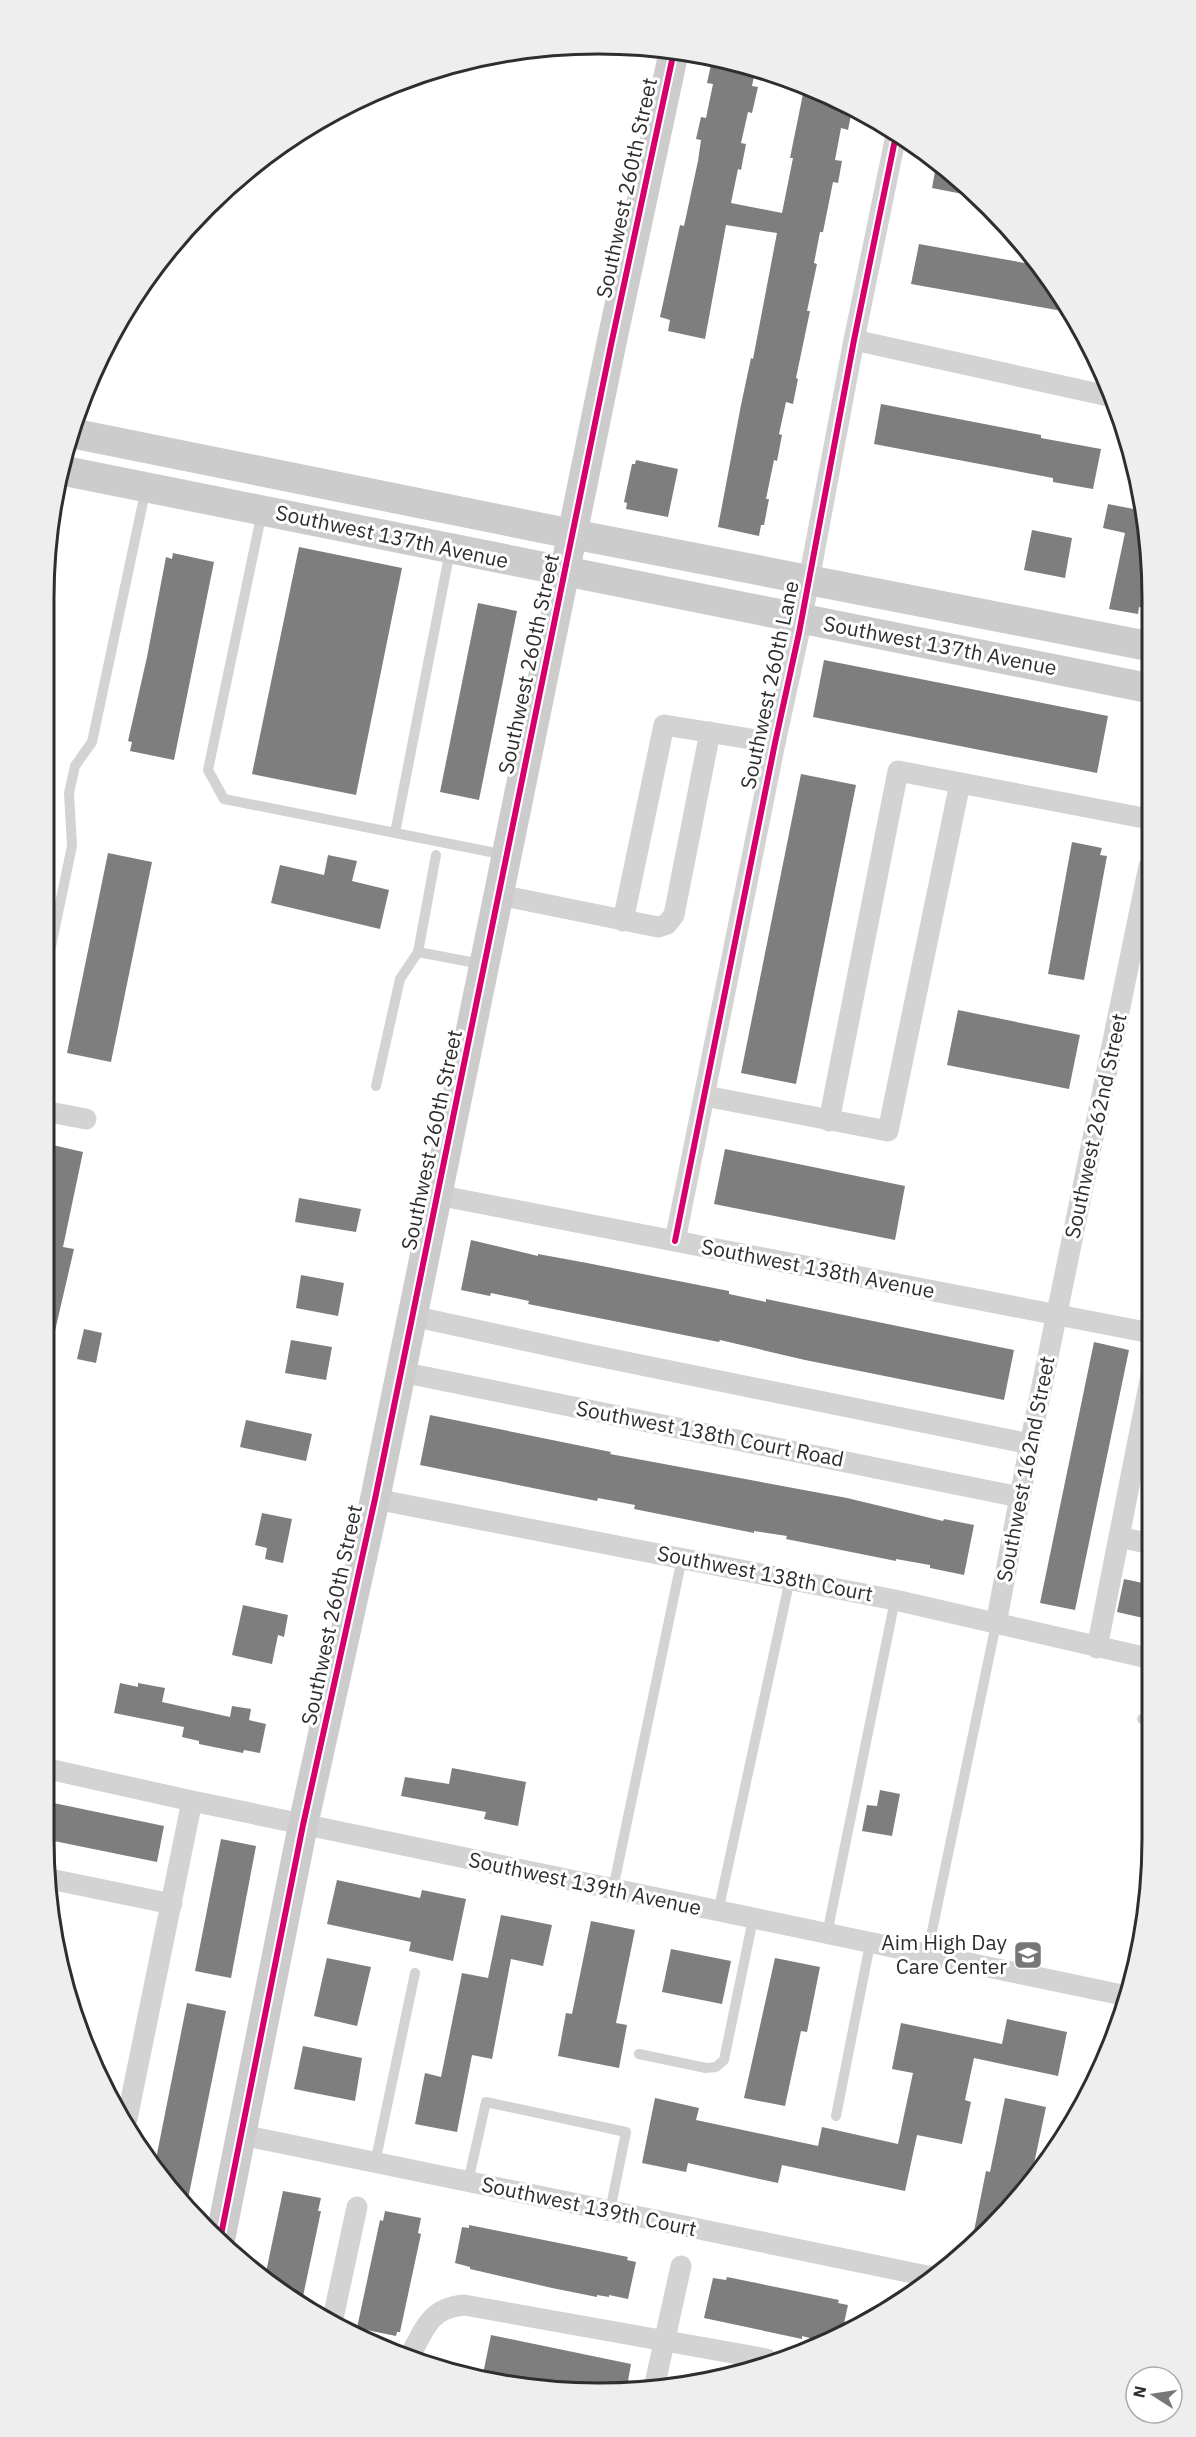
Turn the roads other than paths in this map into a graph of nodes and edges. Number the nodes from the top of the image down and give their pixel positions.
1 (672, 59) edge
2 (894, 142) edge
3 (854, 340) junction
4 (1103, 395) edge
5 (80, 435) edge
6 (69, 472) edge
7 (146, 488) junction
8 (262, 511) junction
9 (572, 534) junction
10 (451, 550) junction
11 (565, 572) junction
12 (809, 579) junction
13 (802, 618) junction
14 (1142, 645) edge
15 (1142, 687) edge
16 (710, 732) junction
17 (775, 743) junction
18 (960, 783) junction
19 (1142, 818) edge
20 (395, 833) junction
21 (436, 855) dead end
22 (506, 856) junction
23 (499, 895) junction
24 (1142, 900) edge
25 (623, 921) junction
26 (54, 928) edge
27 (418, 952) junction
28 (484, 965) junction
29 (376, 1086) dead end
30 (705, 1096) junction
31 (54, 1113) edge
32 (86, 1119) dead end
33 (829, 1121) junction
34 (437, 1195) junction
35 (675, 1241) junction
36 (1057, 1315) junction
37 (412, 1316) junction
38 (1142, 1331) edge
39 (401, 1372) junction
40 (1030, 1444) junction
41 (1142, 1450) edge
42 (1019, 1497) junction
43 (375, 1499) junction
44 (1119, 1537) junction
45 (1142, 1542) edge
46 (682, 1558) junction
47 (790, 1579) junction
48 (895, 1600) junction
49 (996, 1624) junction
50 (1097, 1648) junction
51 (1142, 1657) edge
52 (54, 1770) edge
53 (192, 1801) junction
54 (303, 1825) junction
55 (56, 1880) edge
56 (613, 1890) junction
57 (172, 1904) junction
58 (718, 1912) junction
59 (753, 1919) junction
60 (827, 1934) junction
61 (870, 1944) junction
62 (927, 1955) junction
63 (415, 1973) dead end
64 (1119, 1994) edge
65 (639, 2054) dead end
66 (128, 2113) edge
67 (836, 2116) dead end
68 (242, 2135) junction
69 (375, 2163) junction
70 (468, 2182) junction
71 (357, 2207) dead end
72 (610, 2211) junction
73 (222, 2232) edge
74 (681, 2266) dead end
75 (923, 2275) edge
76 (334, 2314) edge
77 (665, 2340) junction
78 (414, 2351) edge
79 (756, 2359) edge
80 (656, 2379) edge

1 - 9 street, Southwest 260th Street
2 - 3 street, Southwest 260th Lane
3 - 4 street
3 - 12 street, Southwest 260th Lane
5 - 9 street, Southwest 137th Avenue
6 - 7 street, Southwest 137th Avenue
7 - 8 street, Southwest 137th Avenue
7 - 26 lane
8 - 10 street, Southwest 137th Avenue
8 - 20 lane
9 - 11 street, Southwest 260th Street
9 - 12 street, Southwest 137th Avenue
10 - 11 street, Southwest 137th Avenue
10 - 20 lane
11 - 13 street, Southwest 137th Avenue
11 - 22 street, Southwest 260th Street
12 - 13 street, Southwest 260th Lane
12 - 14 street, Southwest 137th Avenue
13 - 15 street, Southwest 137th Avenue
13 - 17 street, Southwest 260th Lane
16 - 17 street
16 - 25 street
16 - 25 street
17 - 30 street, Southwest 260th Lane
18 - 19 street
18 - 33 street
18 - 33 street
20 - 22 lane
21 - 27 lane
22 - 23 street, Southwest 260th Street
23 - 25 street
23 - 28 street, Southwest 260th Street
24 - 36 street, Southwest 262nd Street
27 - 28 lane
27 - 29 lane
28 - 34 street, Southwest 260th Street
30 - 33 street
30 - 35 street, Southwest 260th Lane
31 - 32 street
34 - 35 street, Southwest 138th Avenue
34 - 37 street, Southwest 260th Street
35 - 36 street, Southwest 138th Avenue
36 - 38 street, Southwest 138th Avenue
36 - 40 street, Southwest 162nd Street
37 - 39 street, Southwest 260th Street
37 - 40 street
39 - 42 street, Southwest 138th Court Road
39 - 43 street, Southwest 260th Street
40 - 42 street, Southwest 162nd Street
41 - 44 street
42 - 49 street, Southwest 162nd Street
43 - 46 street, Southwest 138th Court
43 - 54 street, Southwest 260th Street
44 - 45 street
44 - 50 street
46 - 47 street, Southwest 138th Court
46 - 56 lane
47 - 48 street, Southwest 138th Court
47 - 58 lane
48 - 49 street, Southwest 138th Court
48 - 60 lane
49 - 50 street, Southwest 138th Court
49 - 62 lane
50 - 51 street, Southwest 138th Court
52 - 53 street, Southwest 139th Avenue
53 - 54 street, Southwest 139th Avenue
53 - 57 street
54 - 56 street, Southwest 139th Avenue
54 - 68 street, Southwest 260th Street
55 - 57 street
56 - 58 street, Southwest 139th Avenue
57 - 66 street
58 - 59 street, Southwest 139th Avenue
59 - 60 street, Southwest 139th Avenue
59 - 65 lane
60 - 61 street, Southwest 139th Avenue
61 - 62 street, Southwest 139th Avenue
61 - 67 lane
62 - 64 street, Southwest 139th Avenue
63 - 69 lane
68 - 69 street, Southwest 139th Court
68 - 73 street, Southwest 260th Street
69 - 70 street, Southwest 139th Court
70 - 72 street, Southwest 139th Court
70 - 72 lane
71 - 76 street
72 - 75 street, Southwest 139th Court
74 - 77 street
77 - 78 street
77 - 79 street
77 - 80 street

